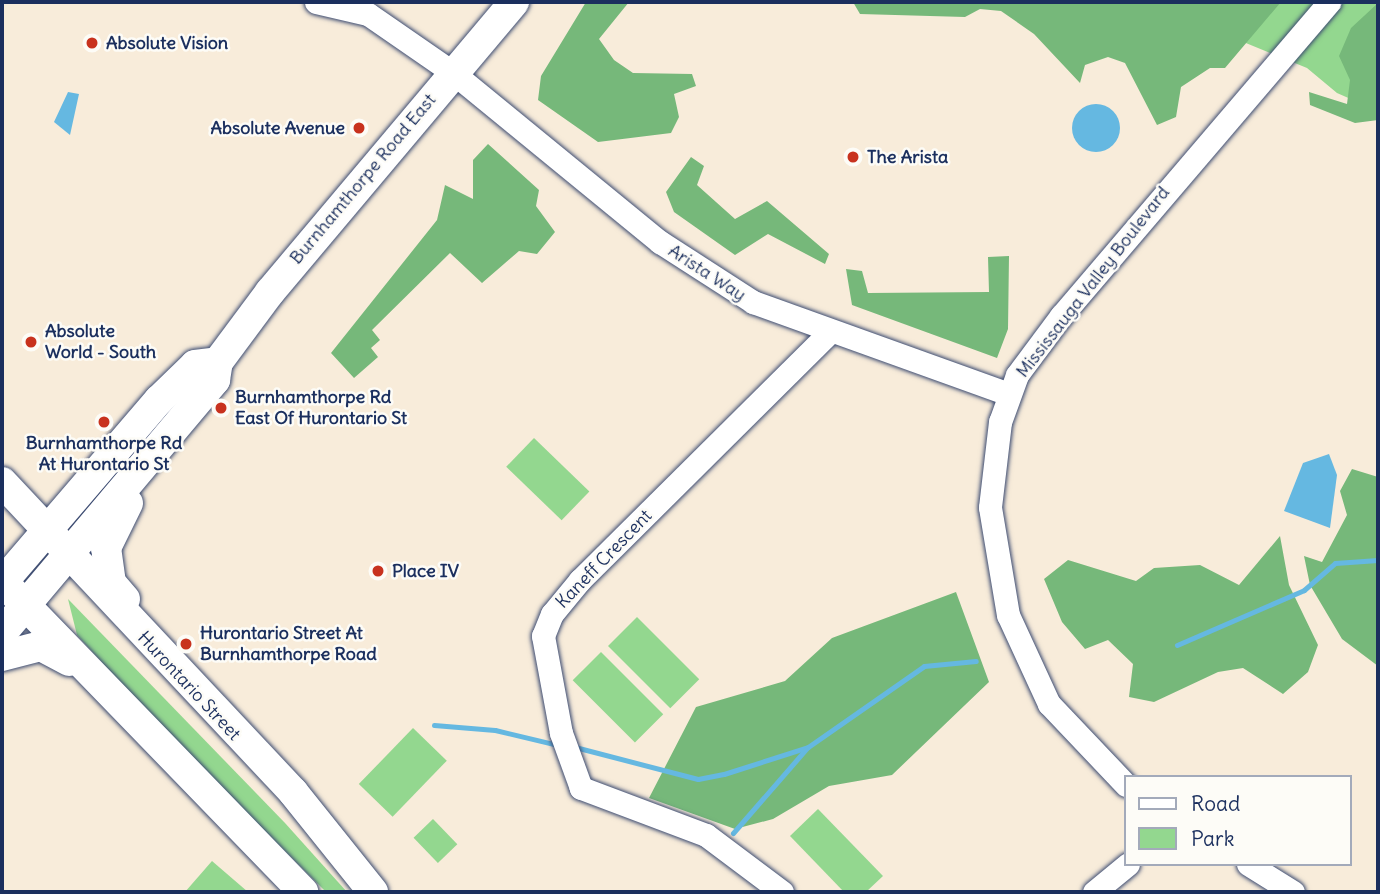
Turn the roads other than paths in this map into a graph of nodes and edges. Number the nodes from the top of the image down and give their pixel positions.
1 (316, 2) edge
2 (514, 2) edge
3 (1329, 2) edge
4 (452, 72) junction
5 (829, 333) junction
6 (218, 362) junction
7 (1008, 394) junction
8 (175, 428) junction
9 (2, 482) edge
10 (47, 531) junction
11 (67, 554) junction
12 (2, 582) edge
13 (24, 605) junction
14 (2, 633) edge
15 (2, 656) edge
16 (129, 719) junction
17 (222, 724) junction
18 (1124, 783) edge
19 (1126, 866) edge
20 (1251, 866) edge
21 (303, 892) edge
22 (373, 892) edge
23 (782, 892) edge
24 (1094, 892) edge
25 (1293, 892) edge

1 - 4 street
2 - 4 main road, Burnhamthorpe Road East
3 - 7 street, Mississauga Valley Boulevard
4 - 5 street, Arista Way
4 - 6 main road, Burnhamthorpe Road East
5 - 7 street, Arista Way
5 - 23 street, Kaneff Crescent
6 - 8 main road, Burnhamthorpe Road East
6 - 10 main road
7 - 18 street, Mississauga Valley Boulevard
8 - 11 main road, Burnhamthorpe Road East
8 - 17 main road
9 - 10 main road, Hurontario Street
10 - 11 main road, Hurontario Street
10 - 12 main road
11 - 13 main road, Burnhamthorpe Road East
11 - 17 main road, Hurontario Street
12 - 13 main road
13 - 14 main road, Burnhamthorpe Road East
13 - 16 main road
15 - 16 main road
16 - 21 main road
17 - 22 main road, Hurontario Street
19 - 24 street
20 - 25 street

